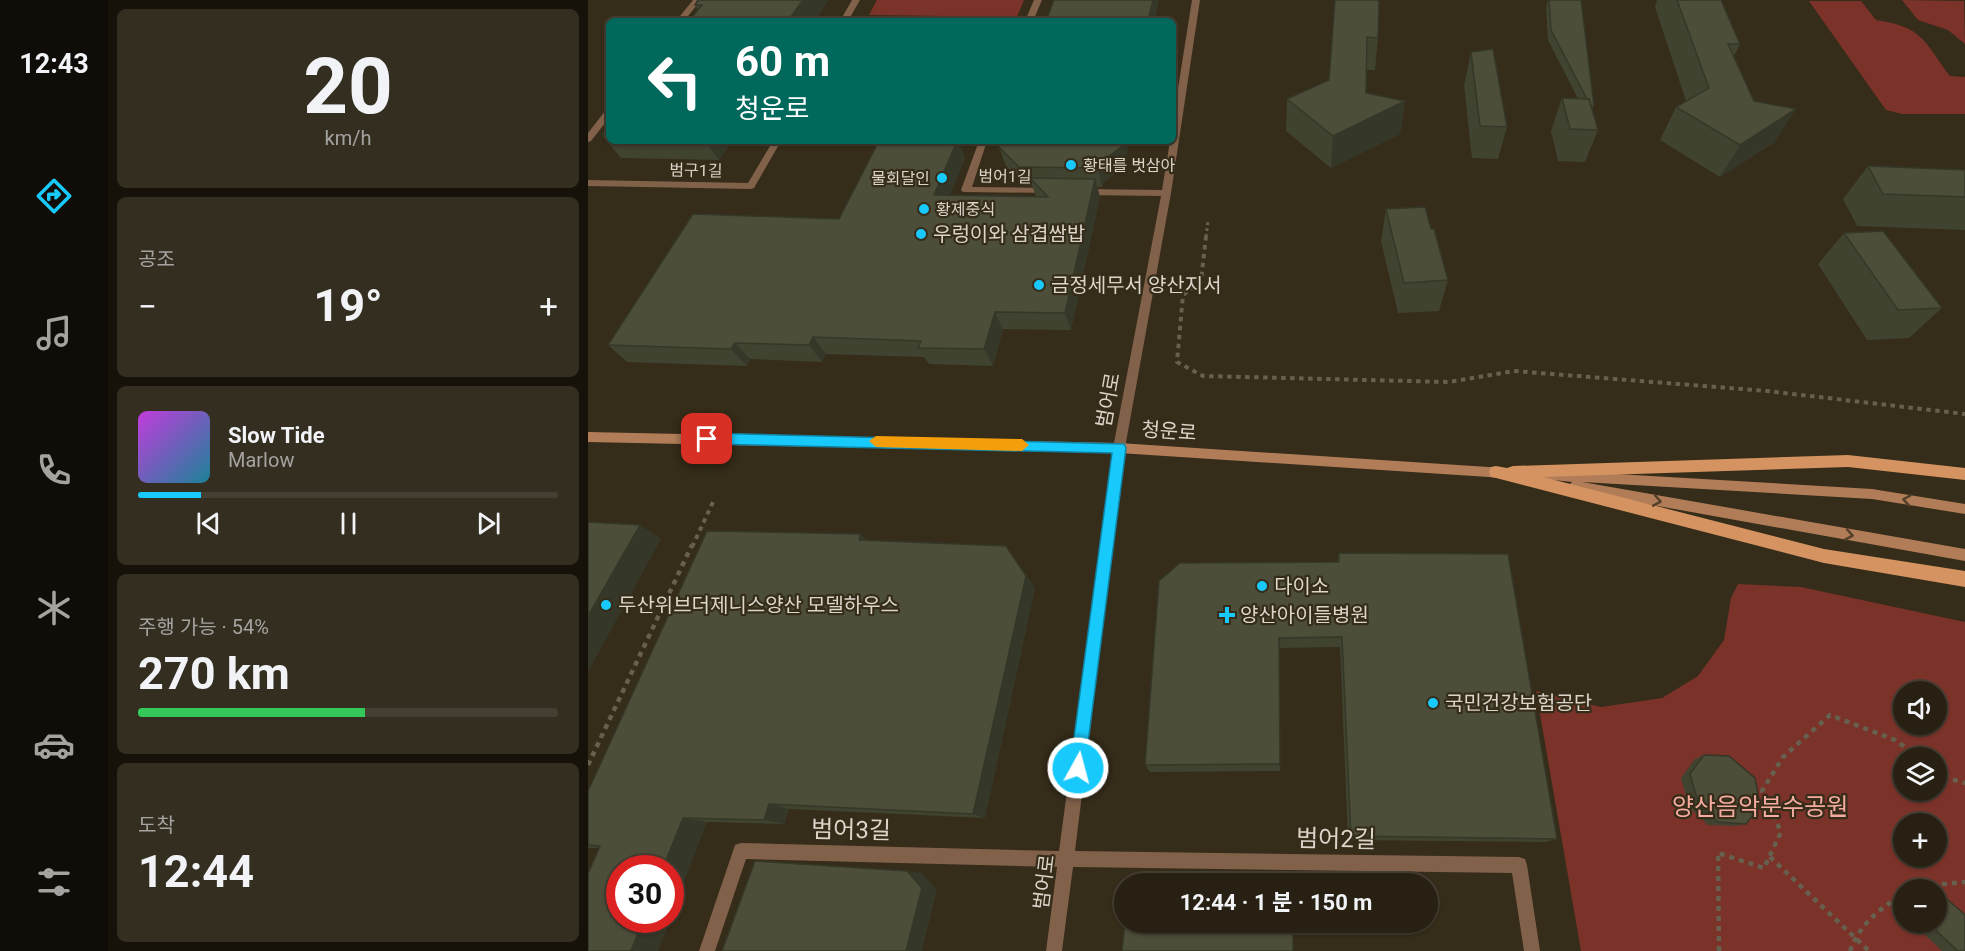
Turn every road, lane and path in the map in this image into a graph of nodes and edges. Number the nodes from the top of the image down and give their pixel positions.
1 (697, 0) edge
2 (856, 0) edge
3 (1038, 0) edge
4 (1196, 0) edge
5 (682, 18) edge
6 (846, 18) edge
7 (1030, 18) edge
8 (606, 116) edge
9 (1176, 129) edge
10 (588, 139) edge
11 (775, 144) edge
12 (982, 144) edge
13 (1174, 144) edge
14 (588, 183) edge
15 (1060, 191) edge
16 (1072, 192) edge
17 (1166, 193) junction
18 (1208, 221) dead end
19 (1965, 414) edge
20 (588, 437) edge
21 (1119, 448) junction
22 (1496, 472) junction
23 (1965, 474) edge
24 (714, 500) dead end
25 (1965, 509) edge
26 (1965, 555) edge
27 (1965, 579) edge
28 (1905, 747) edge
29 (588, 765) edge
30 (1947, 776) edge
31 (1965, 783) edge
32 (1769, 856) junction
33 (1066, 859) junction
34 (1965, 882) edge
35 (1947, 884) edge
36 (1893, 900) edge
37 (1854, 937) junction
38 (707, 951) edge
39 (1054, 951) edge
40 (1532, 951) edge
41 (1719, 951) edge
42 (1850, 951) edge
43 (1869, 951) edge

1 - 5 street
2 - 6 street
3 - 7 street
4 - 9 street, 범어로
8 - 10 street
11 - 14 street, 범구1길
12 - 15 street, 범어1길
13 - 17 street, 범어로
16 - 17 street
17 - 21 street, 범어로
18 - 19 path
20 - 21 street, 청운로
21 - 22 street, 청운로
21 - 33 street, 범어로
22 - 23 main road
25 -> 22 street
22 -> 26 street
22 - 27 main road
24 - 29 path
28 - 32 path
30 - 31 path
32 - 37 path
32 - 41 path
33 - 38 street, 범어3길
33 - 39 street, 범어로
33 - 40 street, 범어2길
34 - 35 path
36 - 37 path
37 - 42 path
37 - 43 path

